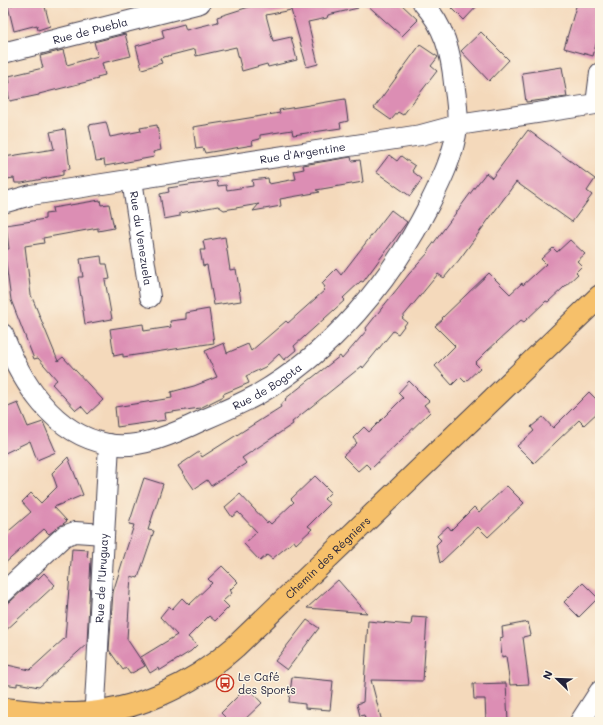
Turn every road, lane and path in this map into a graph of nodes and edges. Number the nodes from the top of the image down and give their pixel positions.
1 (200, 3) edge
2 (423, 3) edge
3 (3, 53) edge
4 (600, 73) edge
5 (598, 106) edge
6 (458, 126) junction
7 (132, 180) junction
8 (3, 203) edge
9 (600, 296) edge
10 (150, 297) dead end
11 (3, 334) edge
12 (109, 444) junction
13 (104, 534) junction
14 (3, 593) edge
15 (600, 692) edge
16 (3, 709) edge
17 (94, 717) edge
18 (580, 722) edge

1 - 3 street, Rue de Puebla
2 - 6 street, Rue de Bogota
4 - 5 street
5 - 6 street, Rue d'Argentine
6 - 7 street, Rue d'Argentine
6 - 12 street, Rue de Bogota
7 - 8 street, Rue d'Argentine
7 - 10 street, Rue du Venezuela
9 - 17 main road, Chemin des Régniers
11 - 12 street, Rue de Bogota
12 - 13 street, Rue de l'Uruguay
13 - 14 street
13 - 17 street, Rue de l'Uruguay
15 - 18 street
16 - 17 main road, Chemin des Régniers

